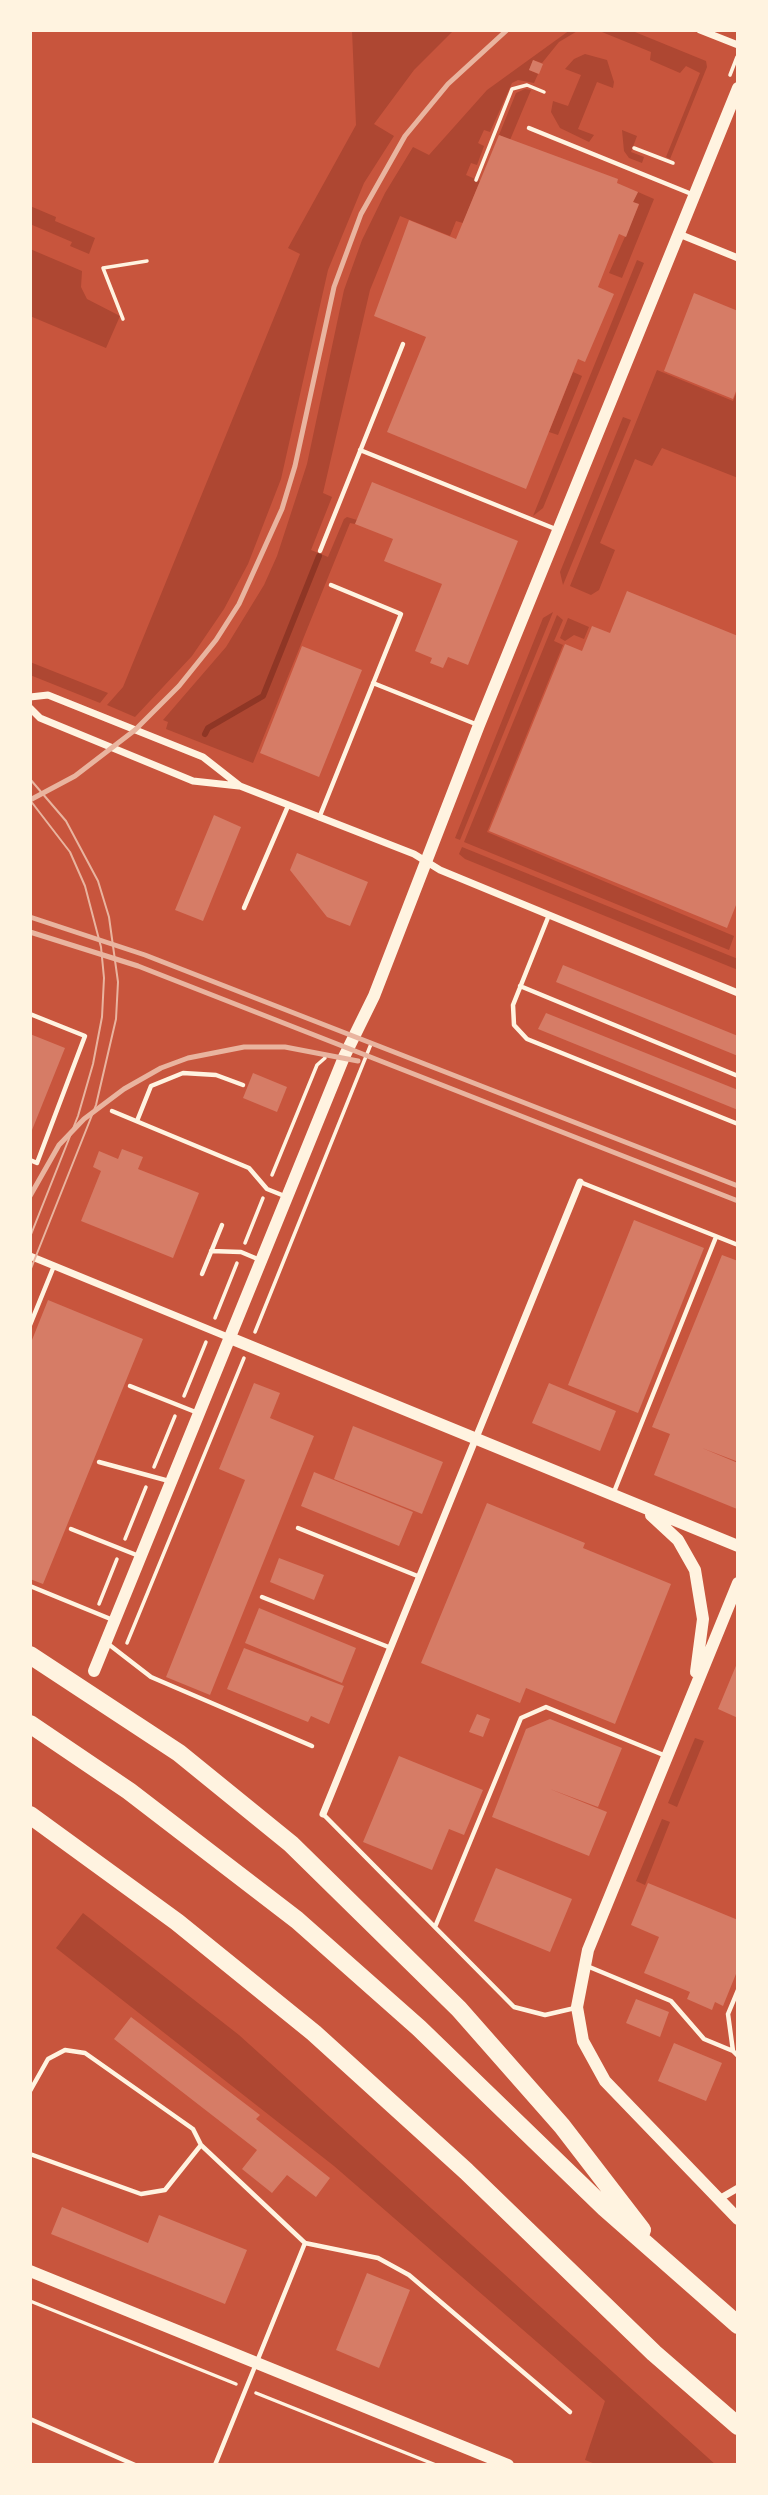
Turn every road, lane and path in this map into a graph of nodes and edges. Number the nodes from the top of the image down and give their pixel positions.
1 (700, 30) edge
2 (738, 45) edge
3 (738, 55) edge
4 (730, 74) dead end
5 (738, 88) edge
6 (544, 92) dead end
7 (529, 128) dead end
8 (634, 148) dead end
9 (673, 163) dead end
10 (476, 180) dead end
11 (695, 196) junction
12 (679, 234) junction
13 (738, 258) edge
14 (147, 261) dead end
15 (123, 319) dead end
16 (403, 344) dead end
17 (360, 450) junction
18 (558, 530) junction
19 (320, 551) dead end
20 (331, 585) dead end
21 (373, 683) junction
22 (30, 697) edge
23 (30, 708) edge
24 (479, 725) junction
25 (240, 786) junction
26 (288, 806) junction
27 (318, 819) junction
28 (426, 861) junction
29 (244, 908) dead end
30 (549, 915) junction
31 (520, 986) junction
32 (738, 993) edge
33 (30, 1014) edge
34 (371, 1043) dead end
35 (738, 1076) edge
36 (243, 1085) dead end
37 (112, 1111) dead end
38 (137, 1121) junction
39 (738, 1124) edge
40 (30, 1160) edge
41 (580, 1182) joint
42 (288, 1197) junction
43 (222, 1225) dead end
44 (716, 1237) junction
45 (738, 1245) edge
46 (212, 1251) junction
47 (30, 1256) edge
48 (261, 1260) junction
49 (54, 1266) junction
50 (202, 1274) dead end
51 (260, 1320) dead end
52 (30, 1325) edge
53 (230, 1338) junction
54 (200, 1356) dead end
55 (239, 1371) dead end
56 (130, 1387) dead end
57 (180, 1406) junction
58 (199, 1413) junction
59 (476, 1439) junction
60 (99, 1462) dead end
61 (151, 1474) junction
62 (171, 1481) junction
63 (613, 1494) junction
64 (633, 1503) junction
65 (298, 1528) dead end
66 (71, 1529) dead end
67 (738, 1546) edge
68 (121, 1549) junction
69 (141, 1557) junction
70 (420, 1577) junction
71 (738, 1583) edge
72 (30, 1586) edge
73 (262, 1597) dead end
74 (96, 1613) junction
75 (114, 1621) junction
76 (106, 1642) junction
77 (391, 1648) junction
78 (123, 1654) junction
79 (30, 1655) edge
80 (94, 1671) dead end
81 (693, 1694) junction
82 (30, 1724) edge
83 (312, 1746) dead end
84 (667, 1756) junction
85 (323, 1814) joint
86 (30, 1815) edge
87 (435, 1927) junction
88 (583, 1965) junction
89 (738, 1990) edge
90 (576, 2007) junction
91 (733, 2051) junction
92 (738, 2056) edge
93 (30, 2091) edge
94 (201, 2145) junction
95 (30, 2154) edge
96 (738, 2188) edge
97 (719, 2199) junction
98 (738, 2218) edge
99 (305, 2243) junction
100 (670, 2266) junction
101 (30, 2271) edge
102 (738, 2325) edge
103 (257, 2363) junction
104 (570, 2412) dead end
105 (30, 2419) edge
106 (738, 2426) edge
107 (135, 2465) edge
108 (215, 2465) edge
109 (508, 2465) edge

1 - 2 street
3 - 4 path
5 - 11 street
6 - 10 path
7 - 11 lane
8 - 9 path
11 - 12 street
12 - 13 street
12 - 18 street
14 - 15 path
16 - 17 lane
17 - 18 lane
17 - 19 lane
18 - 24 street
20 - 21 lane
21 - 24 lane
21 - 27 lane
22 - 25 street
23 - 25 street
24 - 28 street
25 - 26 street
26 - 27 street
26 - 29 lane
27 - 28 street
28 - 30 street
28 - 42 street
30 - 31 lane
30 - 32 street
31 - 35 lane
31 - 39 lane
33 - 40 lane
34 - 51 path
36 - 38 lane
37 - 38 lane
38 - 42 lane
41 - 44 lane
41 - 59 street
42 - 48 street
43 - 46 lane
44 - 45 lane
44 - 63 lane
46 - 48 lane
46 - 50 lane
47 - 49 street
48 - 53 street
49 - 52 lane
49 - 53 street
53 - 58 street
53 - 59 street
54 - 57 path
55 - 78 path
56 - 57 lane
57 - 58 lane
57 - 61 path
58 - 62 street
59 - 63 street
59 - 70 street
60 - 61 lane
61 - 62 lane
61 - 68 path
62 - 69 street
63 - 64 street
64 - 67 street
64 - 81 street
65 - 70 lane
66 - 68 lane
68 - 69 lane
68 - 74 path
69 - 75 street
70 - 77 street
71 - 81 street
72 - 74 lane
73 - 77 lane
74 - 75 lane
75 - 76 street
76 - 78 lane
76 - 80 street
77 - 85 street
78 - 83 lane
79 - 100 highway
81 - 84 street
82 - 100 highway
84 - 87 lane
84 - 88 street
85 - 87 lane
86 - 106 highway
87 - 90 lane
88 - 90 street
88 - 91 lane
89 - 91 lane
90 - 97 street
91 - 92 lane
93 - 94 lane
94 - 95 lane
94 - 99 lane
96 - 97 street
97 - 98 street
99 - 103 lane
99 - 104 lane
100 - 102 highway
101 - 103 street
103 - 108 lane
103 - 109 street
105 - 107 lane

